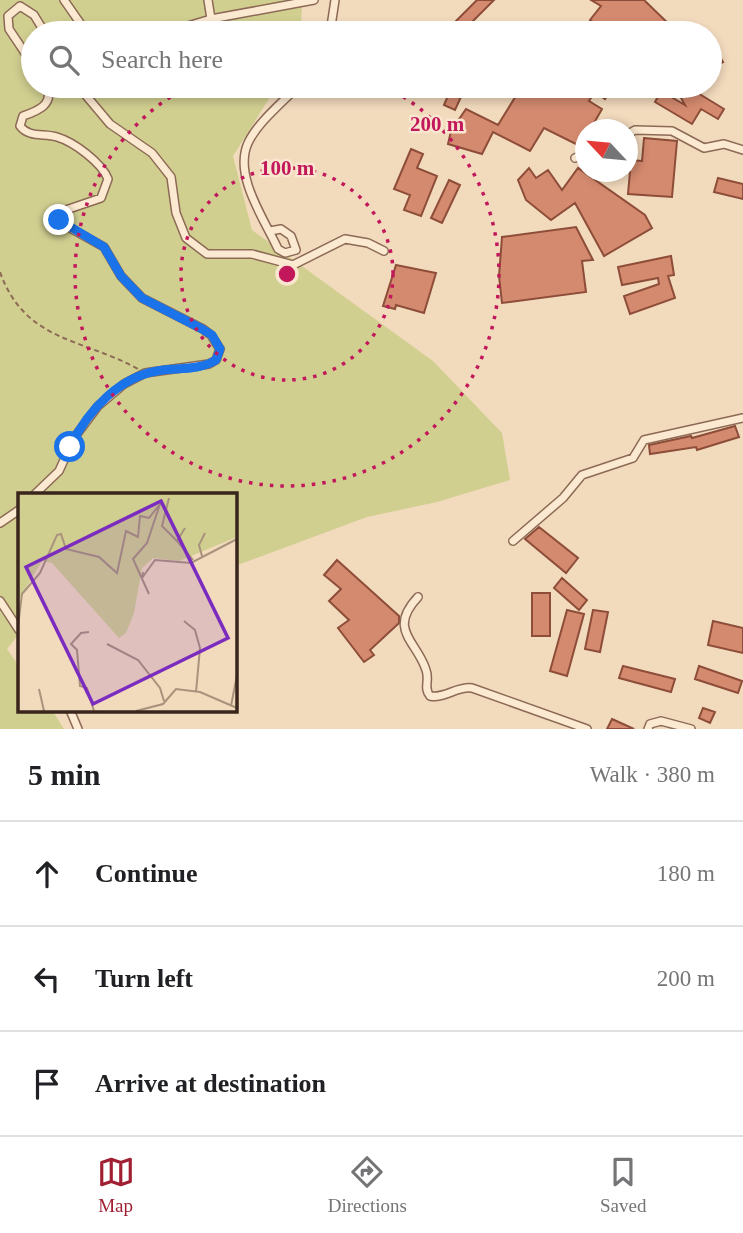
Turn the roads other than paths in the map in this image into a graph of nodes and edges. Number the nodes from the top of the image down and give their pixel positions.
1 (64, 0) edge
2 (208, 0) edge
3 (314, 0) edge
4 (335, 0) edge
5 (211, 19) junction
6 (38, 21) edge
7 (79, 21) edge
8 (204, 21) edge
9 (332, 21) edge
10 (21, 47) edge
11 (49, 98) edge
12 (88, 98) edge
13 (287, 98) edge
14 (638, 130) edge
15 (743, 150) edge
16 (270, 231) dead end
17 (384, 251) dead end
18 (743, 418) edge
19 (37, 493) edge
20 (18, 511) edge
21 (0, 523) edge
22 (513, 541) dead end
23 (418, 597) dead end
24 (0, 601) edge
25 (18, 628) edge
26 (71, 712) edge
27 (78, 729) edge
28 (587, 729) edge
29 (648, 729) edge
30 (691, 729) edge

1 - 7 street
2 - 5 street
3 - 5 street
4 - 9 street
5 - 8 street
6 - 10 street
11 - 19 street
12 - 17 street
13 - 16 street
14 - 15 street
18 - 22 street
20 - 21 street
23 - 28 street
24 - 25 street
26 - 27 street
29 - 30 street

